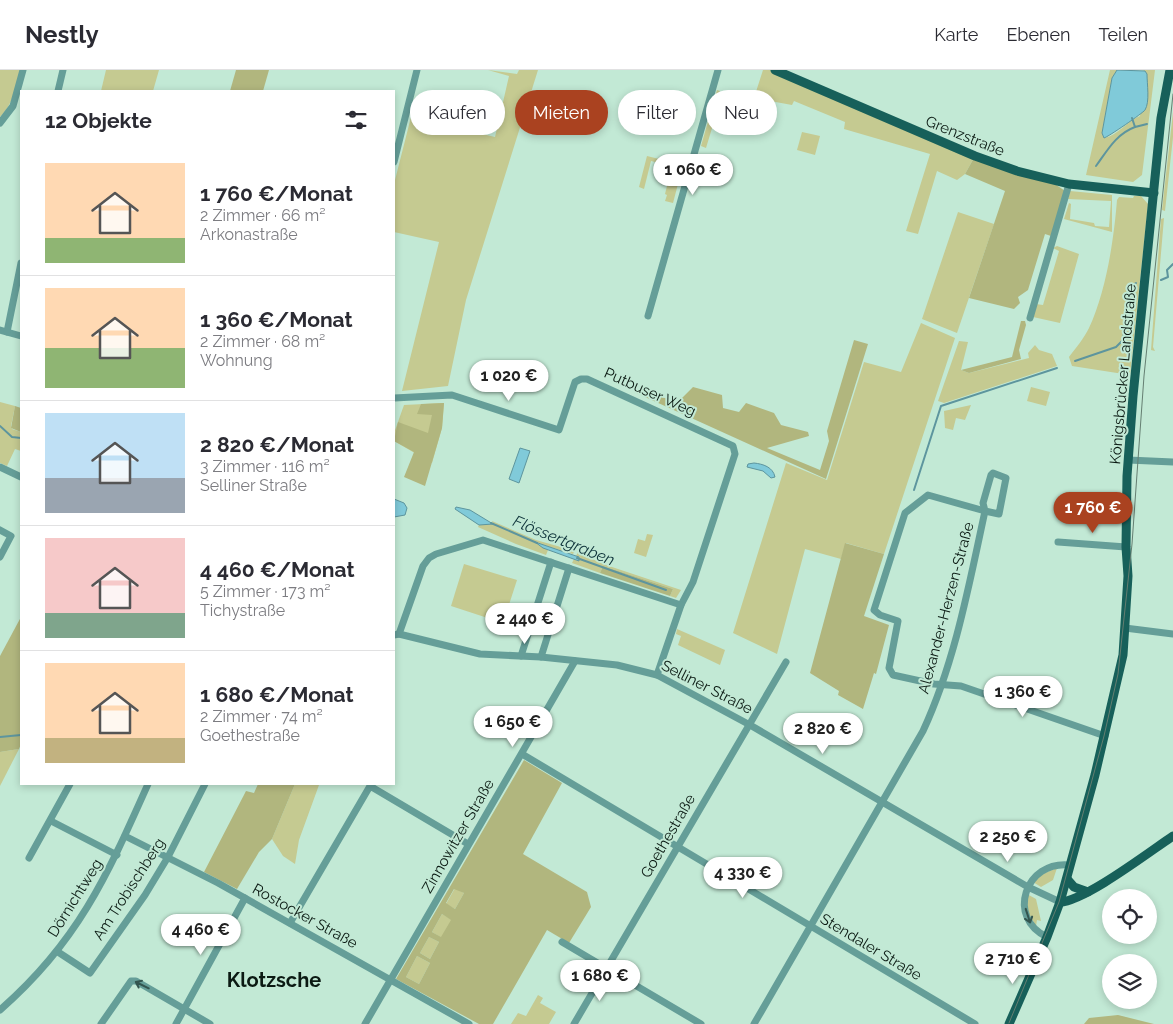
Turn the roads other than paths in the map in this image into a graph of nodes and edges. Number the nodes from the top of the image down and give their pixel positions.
1 (23, 70) edge
2 (63, 70) edge
3 (417, 70) edge
4 (718, 70) edge
5 (775, 70) edge
6 (1170, 70) edge
7 (58, 90) edge
8 (0, 122) edge
9 (395, 158) edge
10 (1069, 184) junction
11 (1154, 192) junction
12 (20, 267) edge
13 (648, 316) dead end
14 (1030, 318) dead end
15 (4, 331) edge
16 (20, 336) edge
17 (395, 398) edge
18 (1128, 460) junction
19 (1173, 462) edge
20 (0, 468) edge
21 (20, 478) edge
22 (985, 511) junction
23 (0, 530) edge
24 (1058, 542) dead end
25 (1126, 547) junction
26 (0, 557) edge
27 (551, 562) junction
28 (569, 568) junction
29 (681, 605) junction
30 (1125, 628) junction
31 (396, 634) edge
32 (1173, 634) edge
33 (521, 656) junction
34 (541, 657) junction
35 (575, 661) junction
36 (786, 662) dead end
37 (657, 675) junction
38 (943, 684) junction
39 (750, 725) junction
40 (1105, 736) junction
41 (522, 754) junction
42 (70, 785) edge
43 (148, 785) edge
44 (204, 785) edge
45 (883, 803) junction
46 (51, 822) junction
47 (125, 836) junction
48 (1173, 836) edge
49 (468, 844) junction
50 (678, 847) junction
51 (117, 855) junction
52 (168, 857) junction
53 (29, 858) dead end
54 (1070, 865) junction
55 (1067, 879) junction
56 (1029, 888) junction
57 (1088, 892) junction
58 (245, 898) junction
59 (1060, 902) junction
60 (290, 923) junction
61 (811, 927) junction
62 (1047, 937) junction
63 (562, 942) dead end
64 (58, 952) junction
65 (607, 968) junction
66 (391, 980) junction
67 (184, 1009) junction
68 (0, 1010) edge
69 (101, 1024) edge
70 (176, 1024) edge
71 (210, 1024) edge
72 (365, 1024) edge
73 (469, 1024) edge
74 (574, 1024) edge
75 (701, 1024) edge
76 (754, 1024) edge
77 (975, 1024) edge
78 (1009, 1024) edge

1 - 8 street
2 - 7 street
3 - 9 street
4 - 13 street
5 - 10 main road, Grenzstraße
6 - 11 main road, Königsbrücker Landstraße
10 - 11 main road, Grenzstraße
10 - 14 street
11 - 18 main road, Königsbrücker Landstraße
12 - 15 street
15 - 16 street
17 - 29 street, Putbuser Weg
18 - 19 street
18 - 25 main road, Königsbrücker Landstraße
20 - 21 street
22 - 22 street, Alexander-Herzen-Straße
22 - 38 street, Alexander-Herzen-Straße
22 - 38 street, Alexander-Herzen-Straße
23 - 26 street
24 - 25 street
25 - 30 main road, Königsbrücker Landstraße
27 - 28 street
27 - 31 street
27 - 33 street
28 - 29 street
28 - 34 street
29 - 37 street
30 - 32 street
30 - 40 main road, Königsbrücker Landstraße
31 - 33 street, Selliner Straße
33 - 34 street, Selliner Straße
34 - 35 street, Selliner Straße
35 - 37 street, Selliner Straße
35 - 41 street, Zinnowitzer Straße
36 - 39 street, Goethestraße
37 - 39 street, Selliner Straße
38 - 40 street
38 - 45 street, Alexander-Herzen-Straße
39 - 45 street, Selliner Straße
39 - 50 street, Goethestraße
40 - 54 main road, Königsbrücker Landstraße
41 - 49 street, Zinnowitzer Straße
41 - 50 street, Stendaler Straße
42 - 46 street
43 - 47 street, Dörnichtweg
44 - 52 street, Am Trobischberg
45 - 56 street, Selliner Straße
45 - 61 street, Alexander-Herzen-Straße
46 - 51 street
46 - 53 street
47 - 51 street, Dörnichtweg
47 - 52 street, Rostocker Straße
48 - 57 main road
49 - 60 street
49 - 66 street, Zinnowitzer Straße
50 - 61 street, Stendaler Straße
50 - 65 street, Goethestraße
51 - 64 street, Dörnichtweg
52 - 58 street, Rostocker Straße
52 - 64 street, Am Trobischberg
54 - 55 main road, Königsbrücker Landstraße
54 - 56 street
55 - 57 main road
55 - 59 main road, Königsbrücker Landstraße
56 - 59 street
56 -> 62 street
57 - 59 main road
58 - 60 street, Rostocker Straße
58 - 67 street
59 - 62 main road, Königsbrücker Landstraße
60 - 66 street, Rostocker Straße
61 - 76 street, Alexander-Herzen-Straße
61 - 77 street, Stendaler Straße
62 - 78 main road, Königsbrücker Landstraße
63 - 65 street
64 - 68 street, Dörnichtweg
65 - 74 street, Goethestraße
65 - 75 street
66 - 72 street, Zinnowitzer Straße
66 - 73 street, Rostocker Straße
67 -> 69 street
67 - 70 street
67 - 71 street

